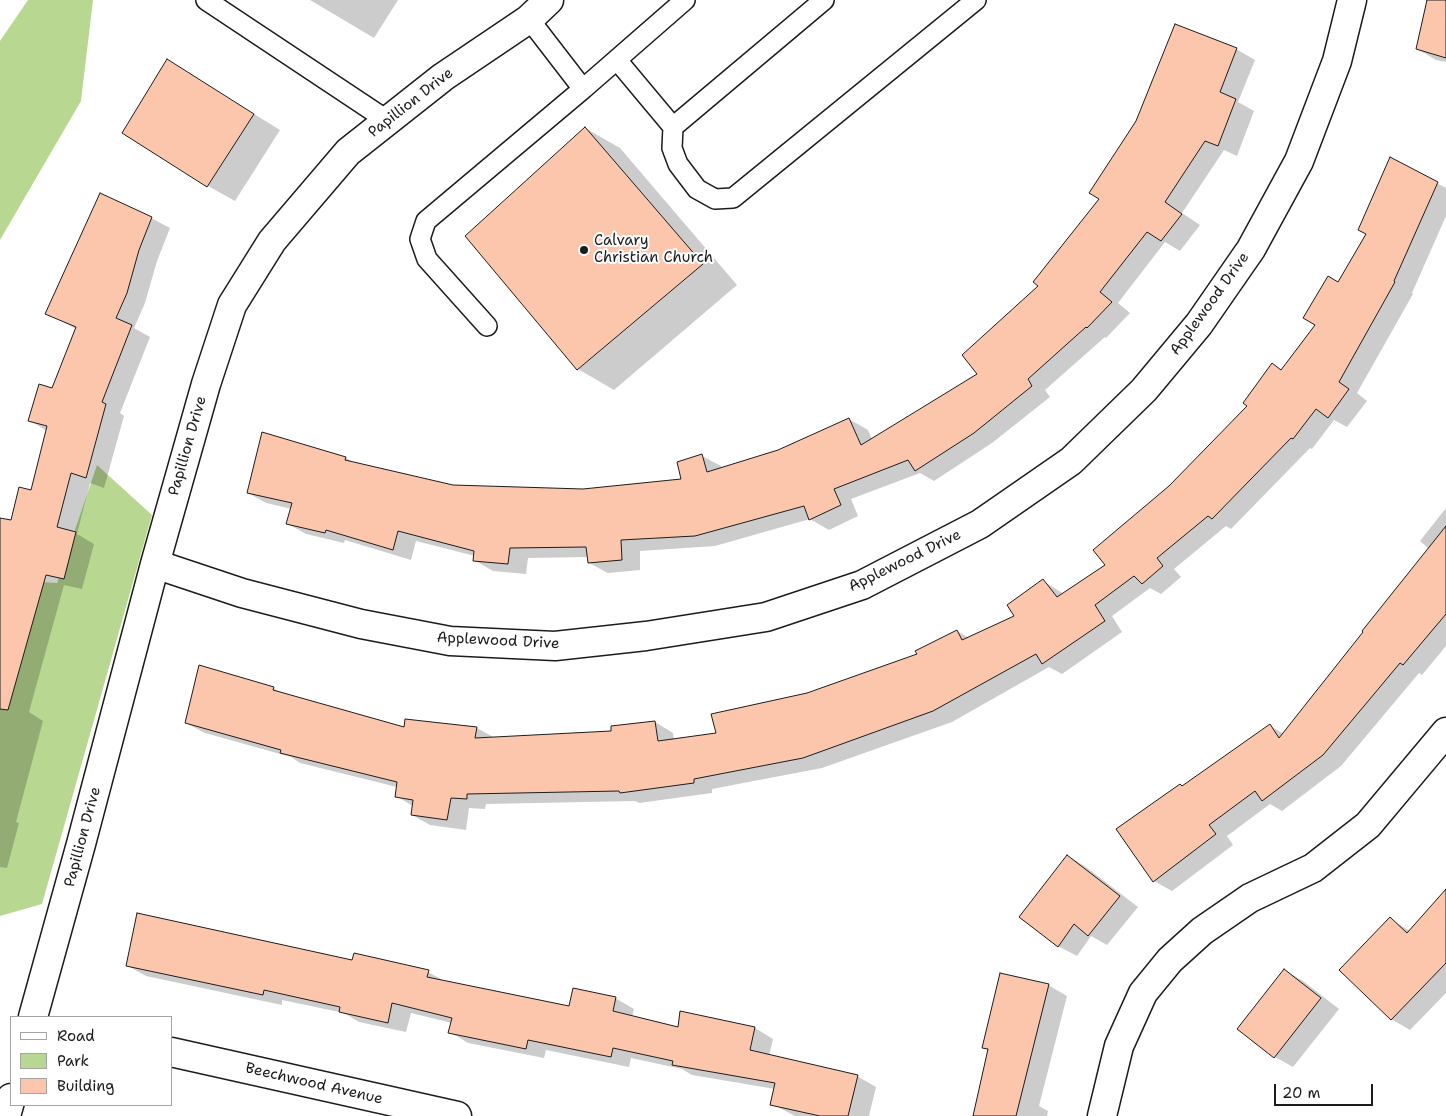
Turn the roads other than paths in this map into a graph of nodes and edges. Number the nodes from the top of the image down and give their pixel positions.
1 (206, 0) edge
2 (548, 0) edge
3 (685, 0) edge
4 (824, 0) edge
5 (976, 0) edge
6 (1352, 0) edge
7 (529, 19) junction
8 (617, 60) junction
9 (583, 89) junction
10 (388, 121) junction
11 (673, 127) junction
12 (486, 326) dead end
13 (155, 564) junction
14 (1446, 732) edge
15 (33, 1016) edge
16 (172, 1052) edge
17 (10, 1102) edge
18 (6, 1116) edge
19 (457, 1116) edge
20 (1102, 1116) edge

1 - 10 lane
2 - 7 street, Papillion Drive
3 - 8 lane
4 - 11 lane
5 - 11 lane
6 - 13 street, Applewood Drive
7 - 9 lane
7 - 10 street, Papillion Drive
8 - 9 lane
8 - 11 lane
9 - 12 lane
10 - 13 street, Papillion Drive
13 - 15 street, Papillion Drive
14 - 20 street
16 - 19 street, Beechwood Avenue
17 - 18 street

